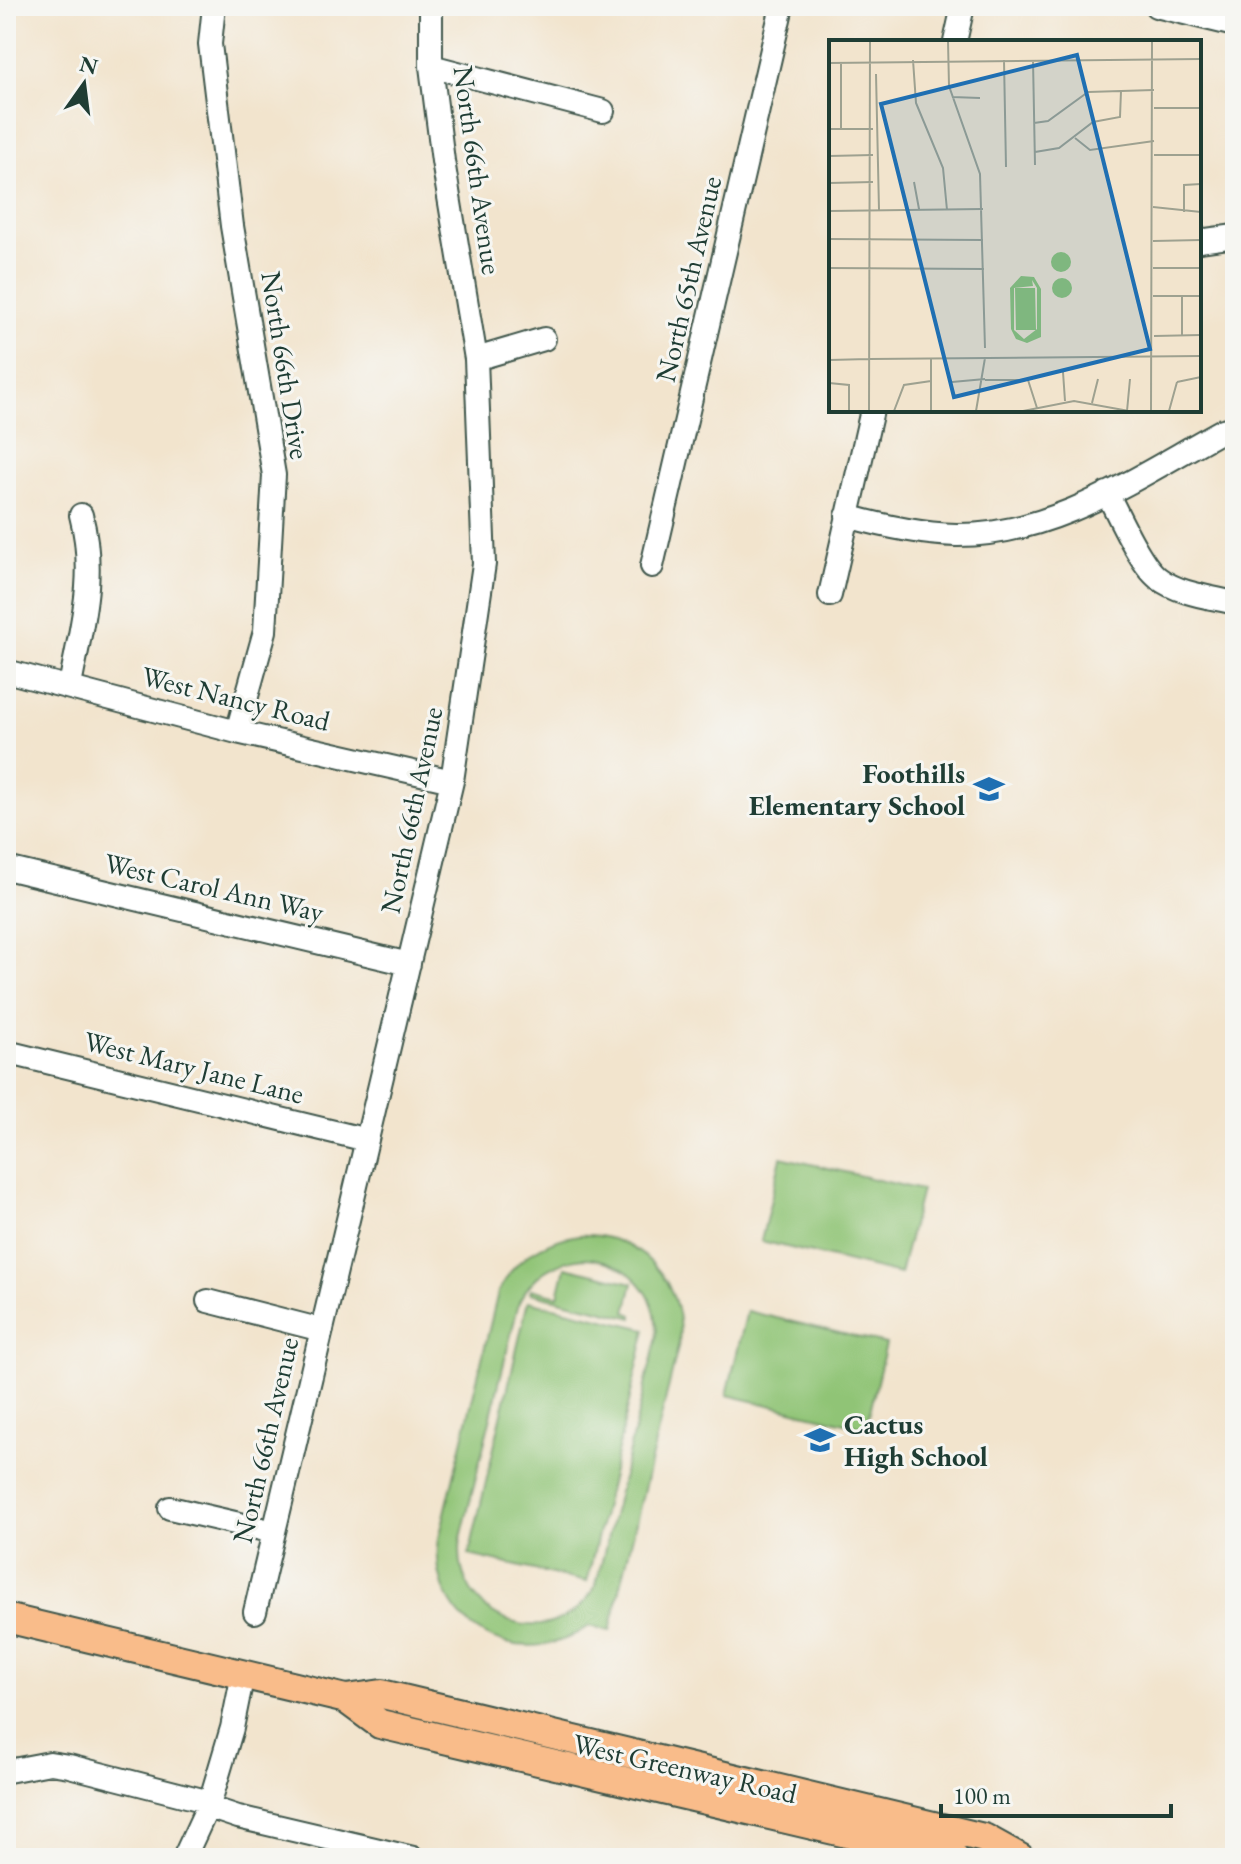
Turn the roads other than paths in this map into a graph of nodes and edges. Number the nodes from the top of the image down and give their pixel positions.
1 (214, 6) edge
2 (431, 6) edge
3 (782, 6) edge
4 (963, 6) edge
5 (1156, 6) edge
6 (1235, 25) edge
7 (955, 40) edge
8 (431, 66) junction
9 (603, 111) dead end
10 (1235, 236) edge
11 (1201, 241) edge
12 (544, 339) dead end
13 (476, 359) junction
14 (872, 412) edge
15 (1235, 427) edge
16 (1107, 493) junction
17 (81, 515) dead end
18 (847, 516) junction
19 (652, 566) dead end
20 (830, 595) dead end
21 (1235, 603) edge
22 (6, 671) edge
23 (70, 686) junction
24 (237, 732) junction
25 (452, 781) junction
26 (6, 868) edge
27 (409, 964) junction
28 (6, 1052) edge
29 (367, 1140) junction
30 (208, 1301) dead end
31 (322, 1330) junction
32 (170, 1508) dead end
33 (274, 1532) junction
34 (255, 1612) dead end
35 (6, 1618) edge
36 (243, 1674) junction
37 (346, 1699) junction
38 (682, 1767) junction
39 (8, 1771) dead end
40 (666, 1791) junction
41 (209, 1804) junction
42 (184, 1858) edge
43 (413, 1858) edge
44 (954, 1858) edge
45 (1020, 1858) edge

1 - 24 street, North 66th Drive
2 - 8 street, North 66th Avenue
3 - 19 street, North 65th Avenue
4 - 7 street
5 - 6 street
8 - 9 street
8 - 13 street, North 66th Avenue
10 - 11 street
12 - 13 street
13 - 25 street, North 66th Avenue
14 - 18 street
15 - 16 street
16 - 18 street
16 - 21 street
17 - 23 street
18 - 20 street
22 - 23 street, West Nancy Road
23 - 24 street, West Nancy Road
24 - 25 street, West Nancy Road
25 - 27 street, North 66th Avenue
26 - 27 street, West Carol Ann Way
27 - 29 street, North 66th Avenue
28 - 29 street, West Mary Jane Lane
29 - 31 street, North 66th Avenue
30 - 31 street
31 - 33 street, North 66th Avenue
32 - 33 street
33 - 34 street, North 66th Avenue
35 - 36 main road, West Greenway Road
36 - 37 main road, West Greenway Road
36 - 41 street
37 - 38 main road, West Greenway Road
37 - 40 main road, West Greenway Road
38 - 40 main road
38 - 45 main road, West Greenway Road
39 - 41 street
40 - 44 main road, West Greenway Road
41 - 42 street
41 - 43 street

